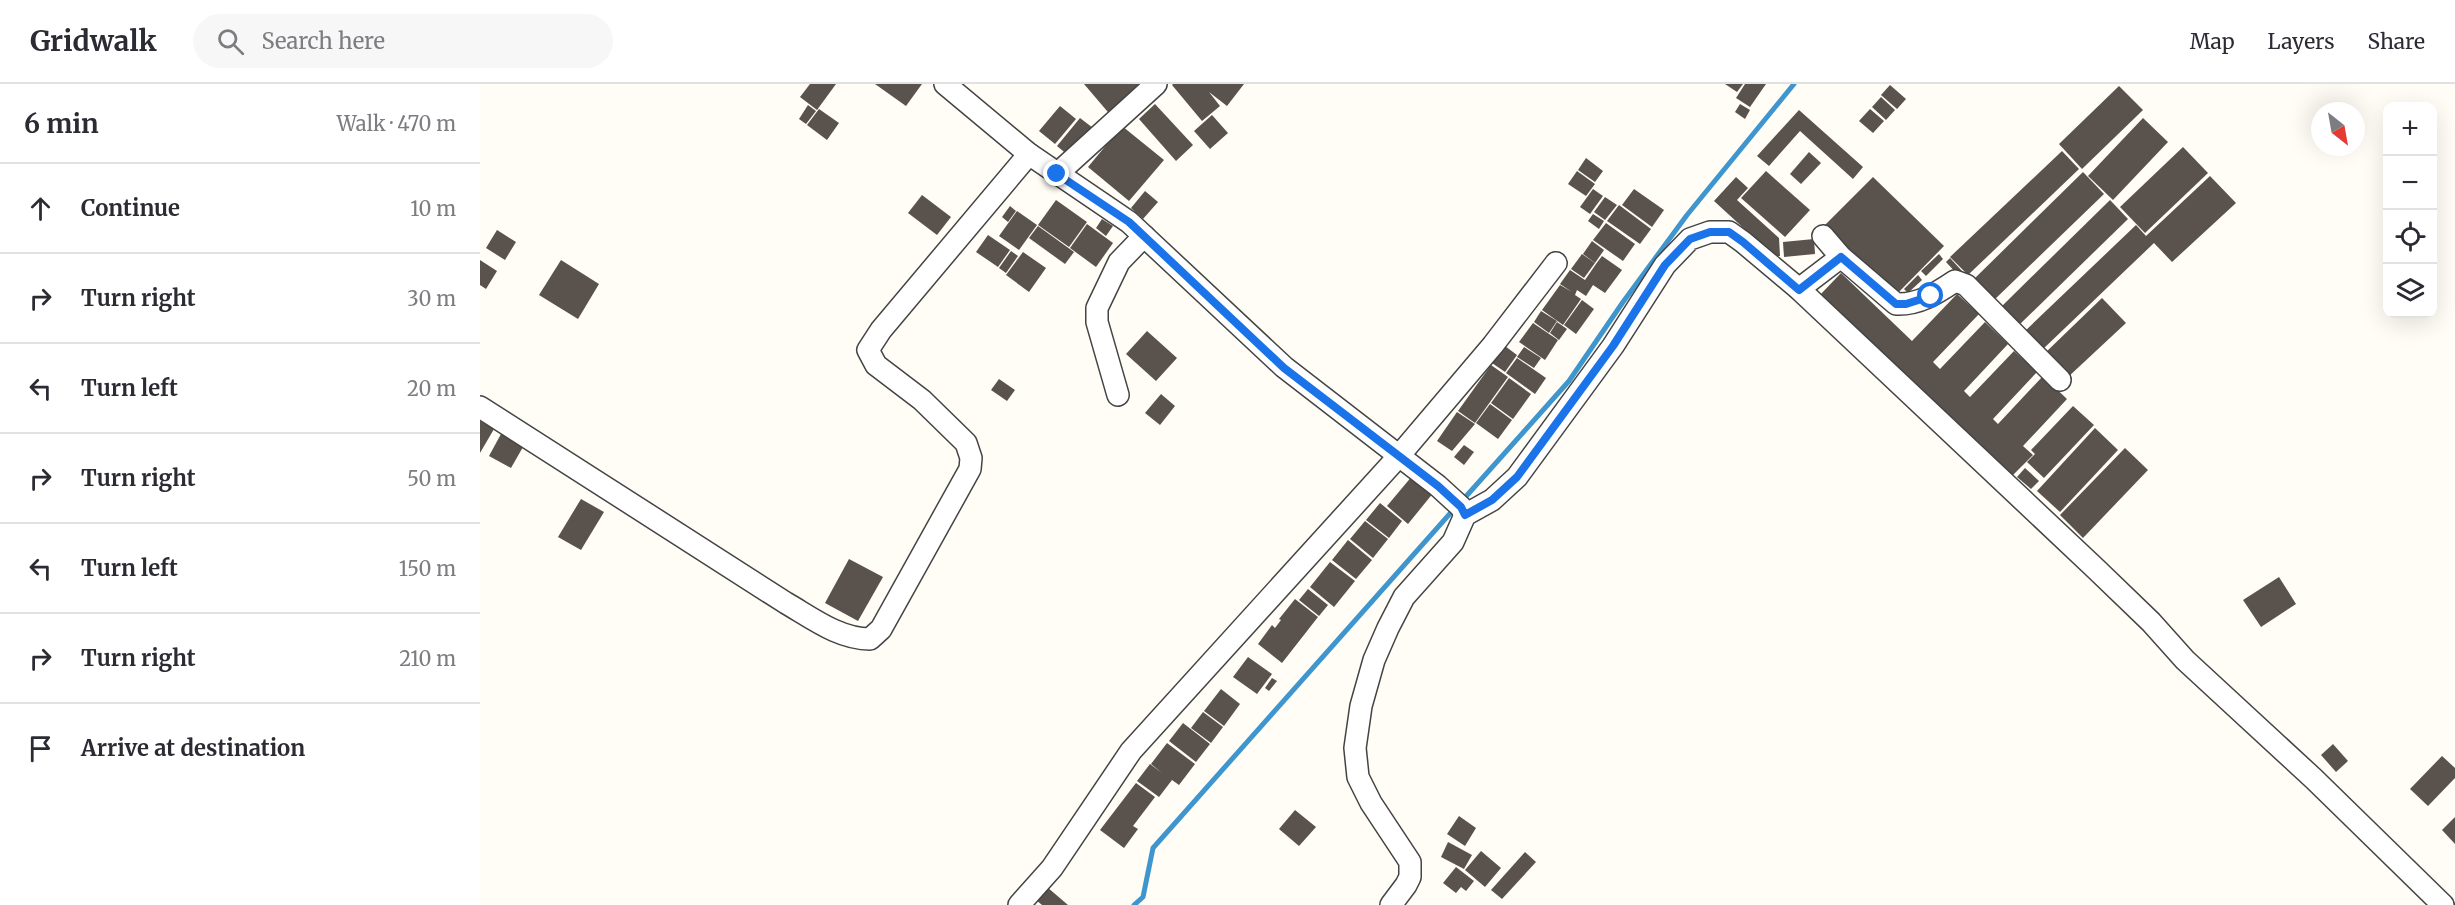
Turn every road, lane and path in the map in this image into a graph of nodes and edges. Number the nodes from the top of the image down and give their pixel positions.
1 (945, 84) edge
2 (1156, 84) edge
3 (1029, 154) junction
4 (1057, 174) junction
5 (1144, 236) junction
6 (1823, 236) dead end
7 (1841, 257) junction
8 (1556, 263) dead end
9 (1799, 290) junction
10 (2060, 380) dead end
11 (1118, 395) dead end
12 (480, 407) edge
13 (1398, 457) junction
14 (1463, 511) junction
15 (1019, 905) edge
16 (1390, 905) edge
17 (2443, 905) edge

1 - 3 street
2 - 4 street
3 - 4 street
3 - 12 street
4 - 5 street
5 - 11 street
5 - 13 street
6 - 7 street
7 - 9 street
7 - 10 street
8 - 13 street
9 - 14 street
9 - 17 street
13 - 14 street
13 - 15 street
14 - 16 street

